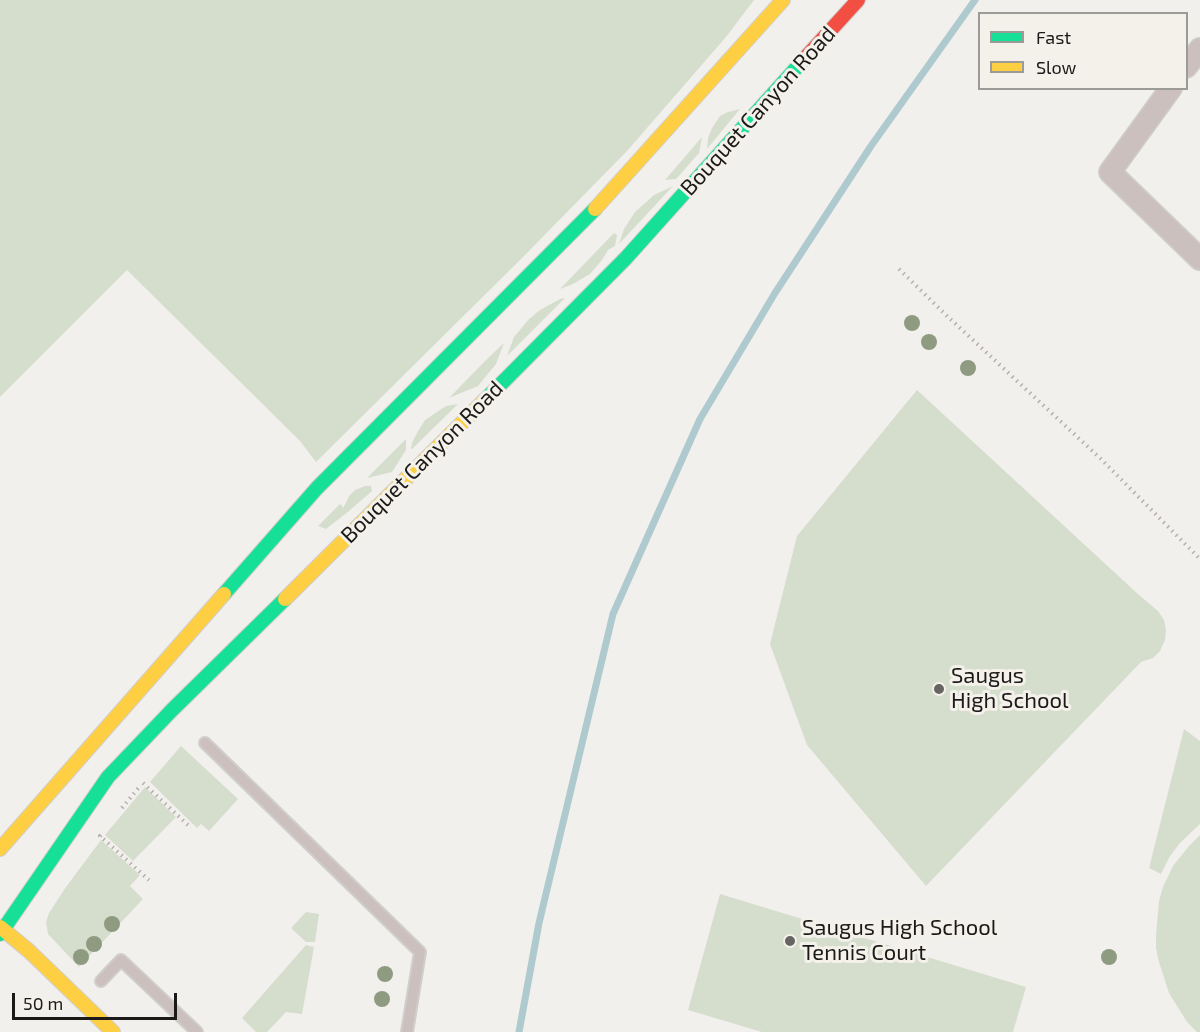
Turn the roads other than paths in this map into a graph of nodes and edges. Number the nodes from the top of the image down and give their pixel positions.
1 (783, 0) edge
2 (858, 0) edge
3 (1200, 49) edge
4 (1188, 64) edge
5 (1170, 90) edge
6 (1200, 259) edge
7 (205, 743) dead end
8 (0, 849) edge
9 (1, 930) edge
10 (101, 981) dead end
11 (113, 1032) edge
12 (197, 1032) edge
13 (407, 1032) edge

1 - 8 main road
2 - 9 main road, Bouquet Canyon Road
3 - 4 street
5 - 6 street
7 - 13 lane
9 - 11 main road
10 - 12 lane

